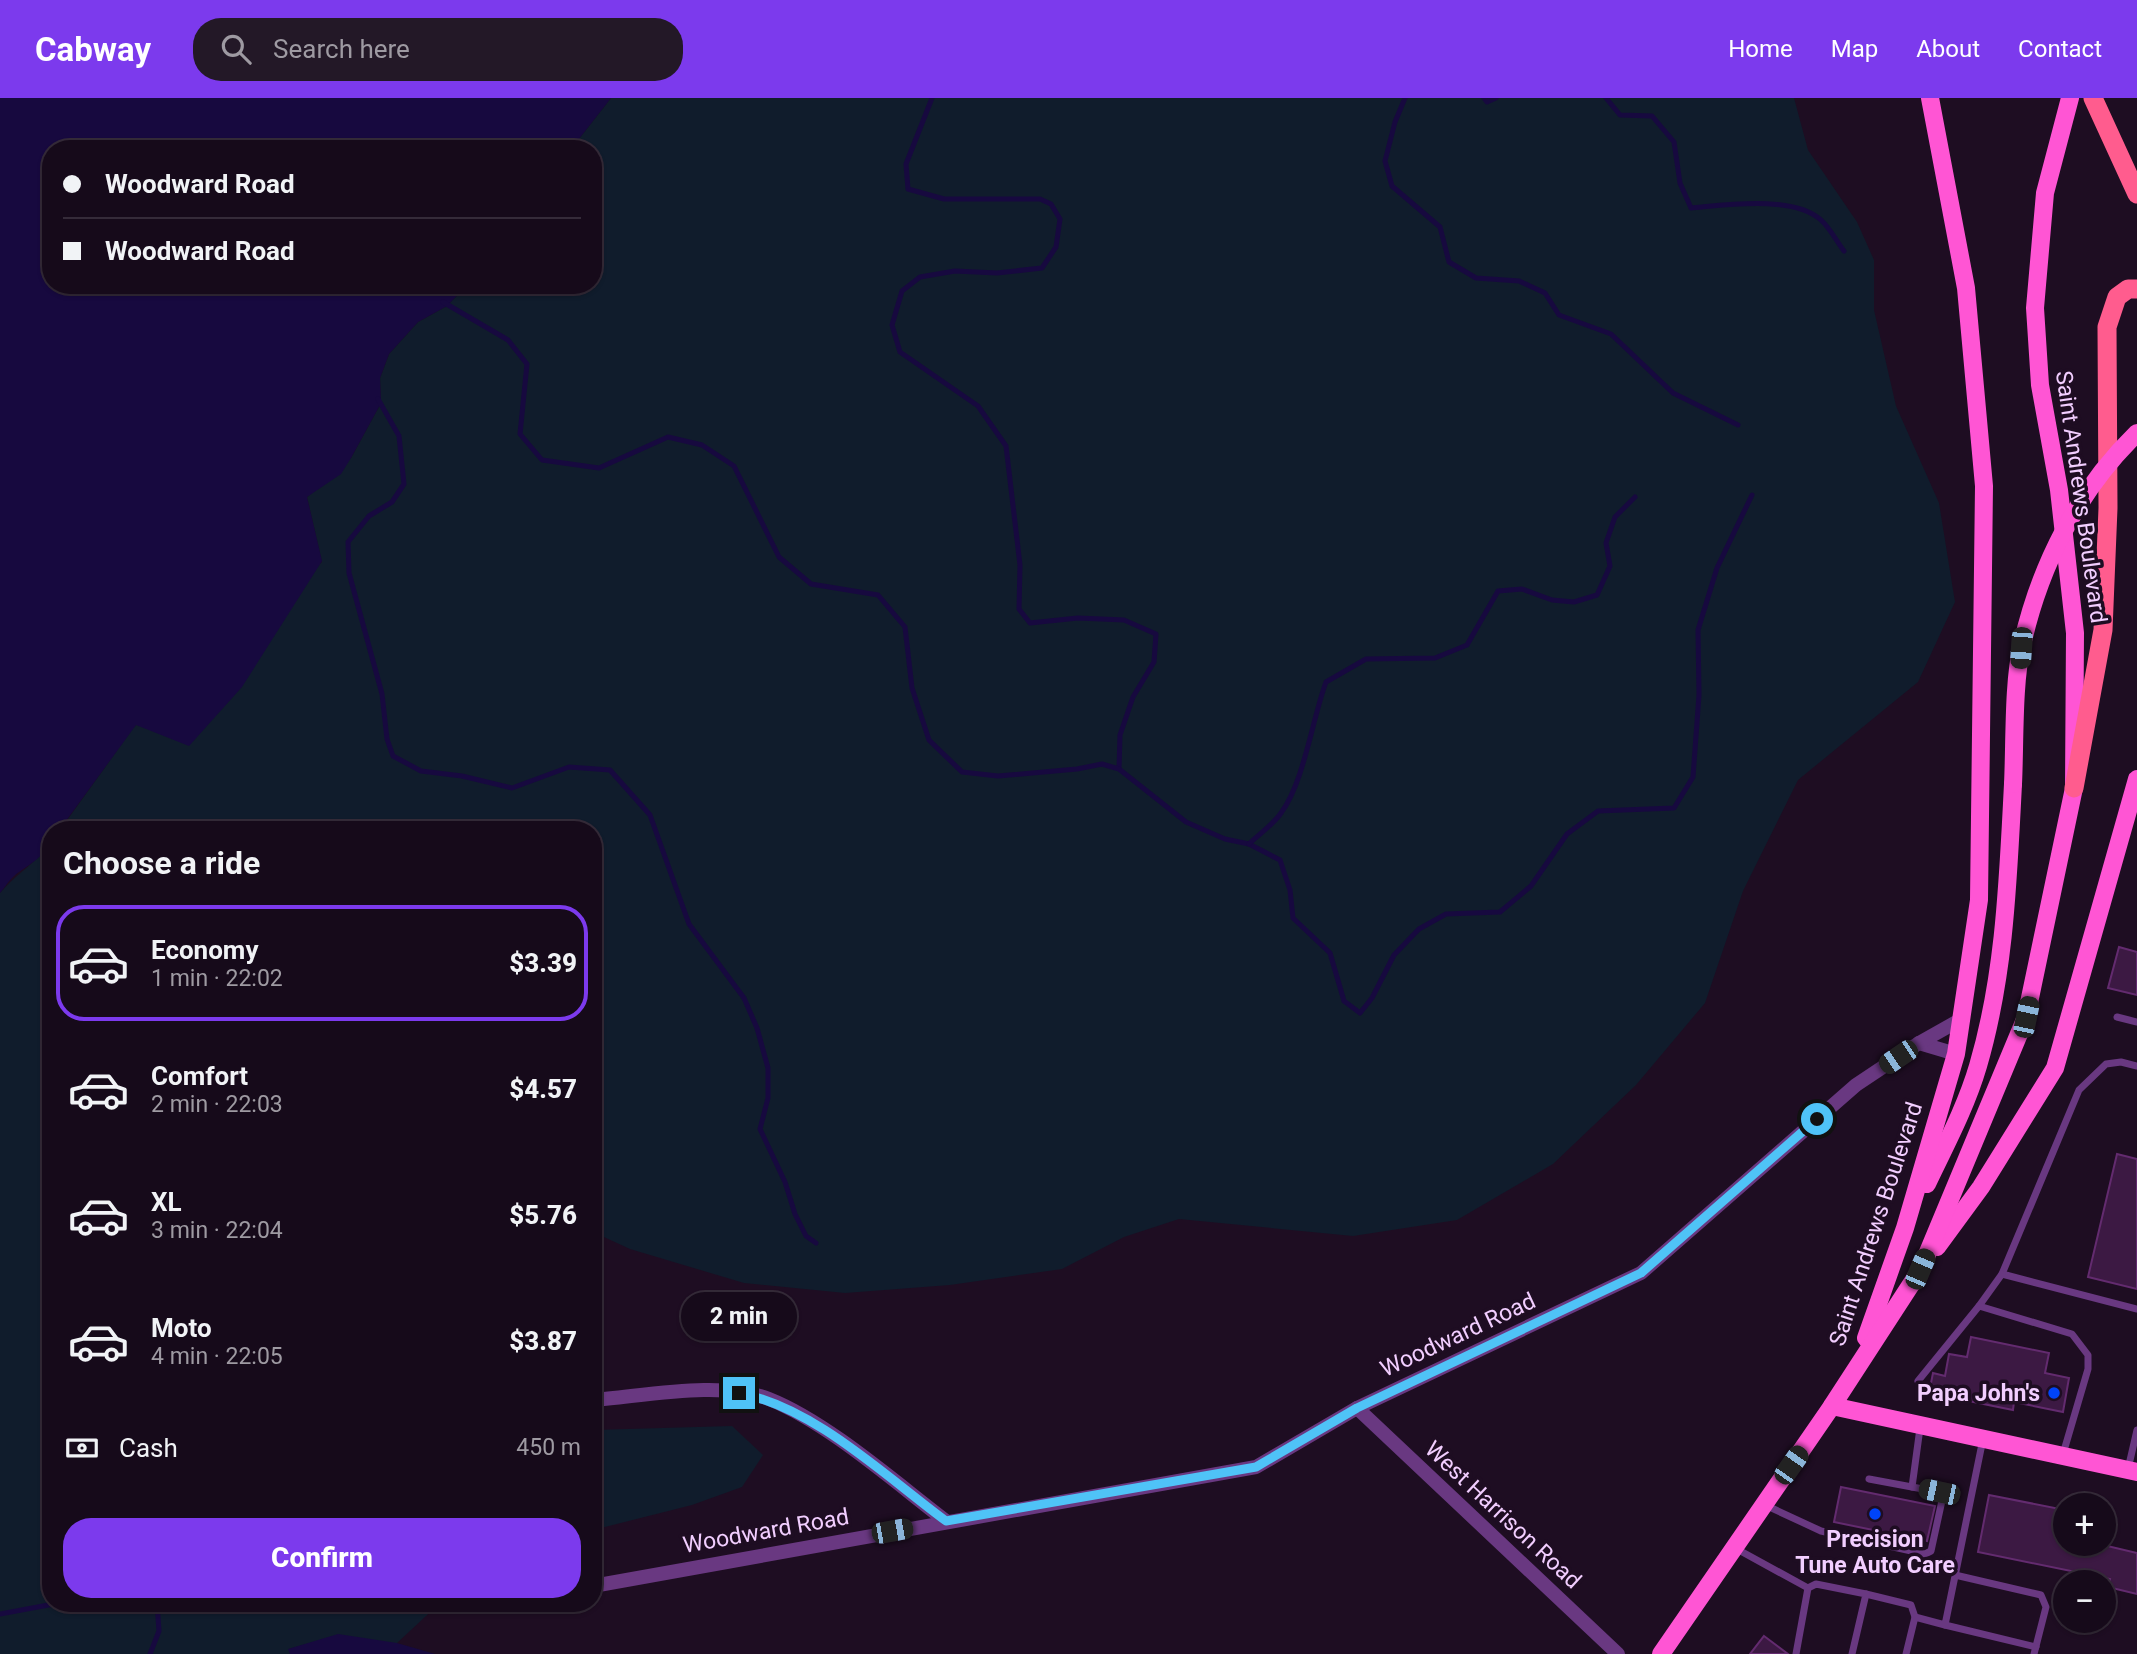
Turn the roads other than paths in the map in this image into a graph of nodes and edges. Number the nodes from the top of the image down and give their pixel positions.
1 (1930, 98) edge
2 (2094, 98) edge
3 (2069, 105) edge
4 (2137, 194) edge
5 (2137, 289) edge
6 (2137, 433) edge
7 (2137, 779) edge
8 (2074, 788) junction
9 (2117, 1017) dead end
10 (1960, 1020) junction
11 (2137, 1022) edge
12 (1919, 1042) junction
13 (1956, 1054) junction
14 (2137, 1066) edge
15 (1905, 1228) junction
16 (1920, 1269) junction
17 (2002, 1274) junction
18 (1979, 1306) junction
19 (2137, 1309) edge
20 (1856, 1364) junction
21 (1918, 1381) dead end
22 (602, 1399) edge
23 (1832, 1406) junction
24 (1357, 1408) junction
25 (1921, 1425) junction
26 (2137, 1430) edge
27 (1983, 1438) junction
28 (2063, 1455) junction
29 (2133, 1471) edge
30 (1870, 1479) dead end
31 (1912, 1486) junction
32 (1765, 1504) junction
33 (946, 1521) junction
34 (1734, 1548) junction
35 (1955, 1575) junction
36 (602, 1584) edge
37 (1808, 1588) junction
38 (1866, 1594) junction
39 (1915, 1617) junction
40 (1945, 1625) junction
41 (2035, 1650) edge
42 (1618, 1654) edge
43 (1661, 1654) edge
44 (1796, 1654) edge
45 (1852, 1654) edge
46 (1906, 1654) edge

1 - 10 main road, Saint Andrews Boulevard
2 - 4 highway
3 - 8 main road, Saint Andrews Boulevard
5 - 8 highway
6 - 15 main road, bridge
7 - 16 main road
8 - 16 main road, Saint Andrews Boulevard
9 - 11 lane
10 - 12 street, Woodward Road
10 - 13 main road, Saint Andrews Boulevard
12 - 13 street
12 - 24 street, Woodward Road
13 - 15 main road, Saint Andrews Boulevard
14 - 17 lane
15 - 20 main road, Saint Andrews Boulevard
16 - 20 main road, Saint Andrews Boulevard
17 - 18 lane
17 - 19 lane
18 - 21 lane
18 - 28 lane
20 - 23 main road, Saint Andrews Boulevard
22 - 33 street
23 - 25 main road
23 - 32 main road, Saint Andrews Boulevard
24 - 33 street, Woodward Road
24 - 42 street, West Harrison Road
25 - 27 main road
25 - 31 lane
26 - 29 lane
27 - 28 main road
27 - 35 lane
28 - 29 main road
30 - 31 lane
31 - 32 lane
32 - 34 main road, Saint Andrews Boulevard
33 - 36 street, Woodward Road
34 - 37 lane
34 - 43 main road, Saint Andrews Boulevard
35 - 40 lane
35 - 41 lane
37 - 38 lane
37 - 44 lane
38 - 39 lane
38 - 45 lane
39 - 40 lane
39 - 46 lane
40 - 41 lane

